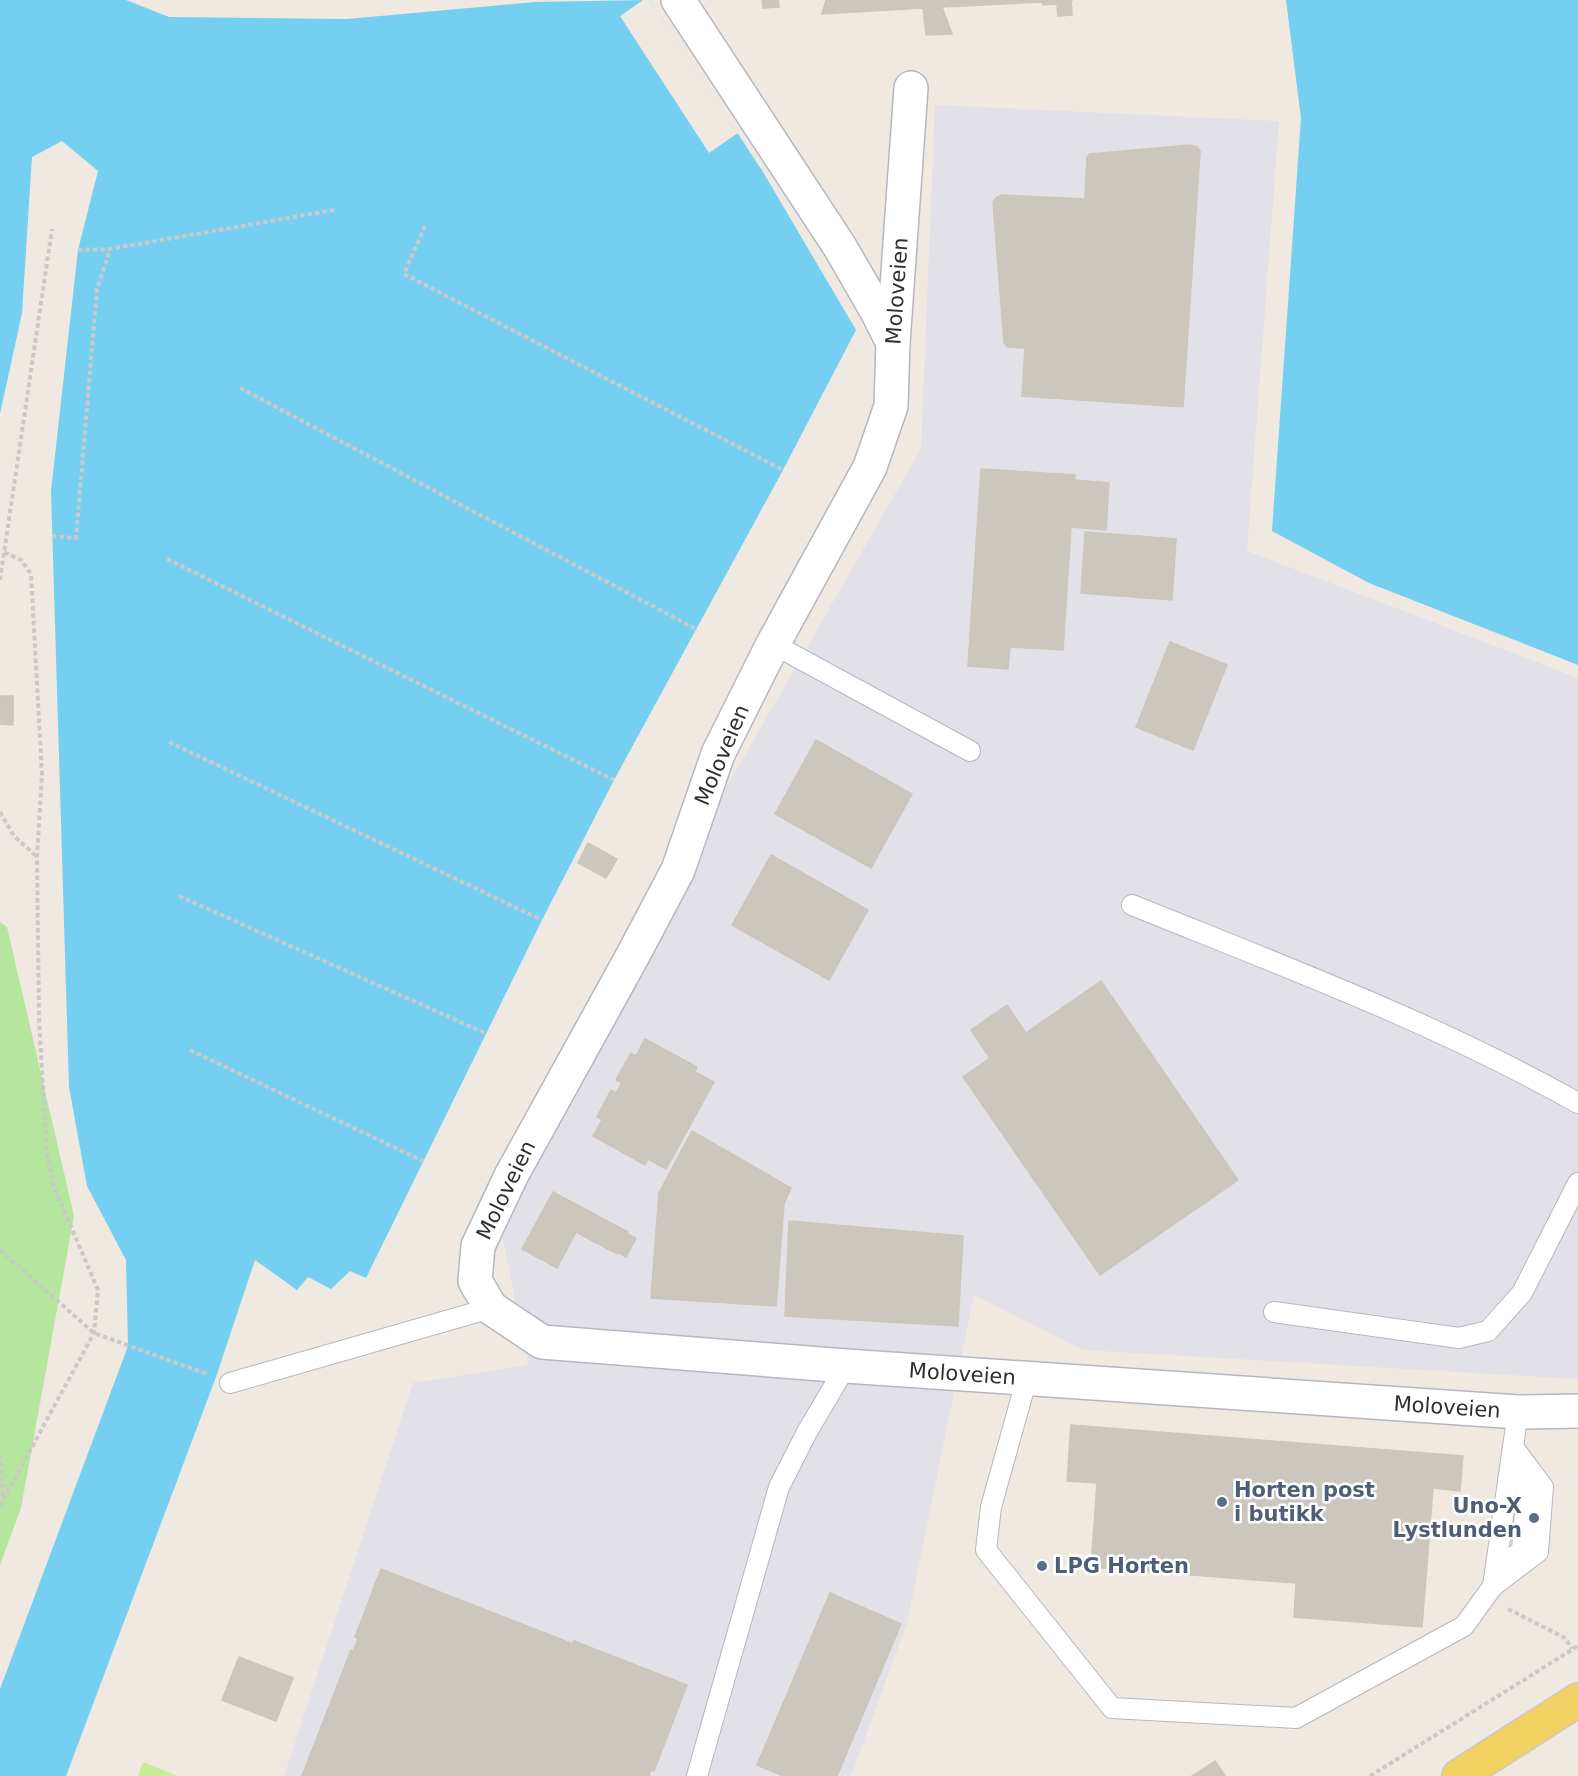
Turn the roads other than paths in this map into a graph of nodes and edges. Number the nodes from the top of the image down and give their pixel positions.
1 (678, 0) edge
2 (911, 88) dead end
3 (893, 343) junction
4 (773, 644) junction
5 (970, 751) dead end
6 (1132, 905) dead end
7 (1578, 1103) edge
8 (1578, 1183) edge
9 (491, 1308) junction
10 (1274, 1312) dead end
11 (846, 1366) junction
12 (1027, 1378) junction
13 (230, 1383) road end
14 (1518, 1412) junction
15 (1578, 1412) edge
16 (1512, 1455) junction
17 (1491, 1585) junction
18 (1578, 1700) edge
19 (697, 1776) edge
20 (1459, 1776) edge

1 - 3 street
2 - 3 street, Moloveien
3 - 4 street, Moloveien
4 - 5 lane
4 - 9 street, Moloveien
6 - 7 lane
8 - 10 lane
9 - 11 street, Moloveien
9 - 13 lane
11 - 12 street, Moloveien
11 - 19 lane
12 - 14 street, Moloveien
12 - 17 lane
14 - 15 street, Moloveien
14 - 16 lane
16 - 17 lane
16 - 17 lane
18 - 20 main road

